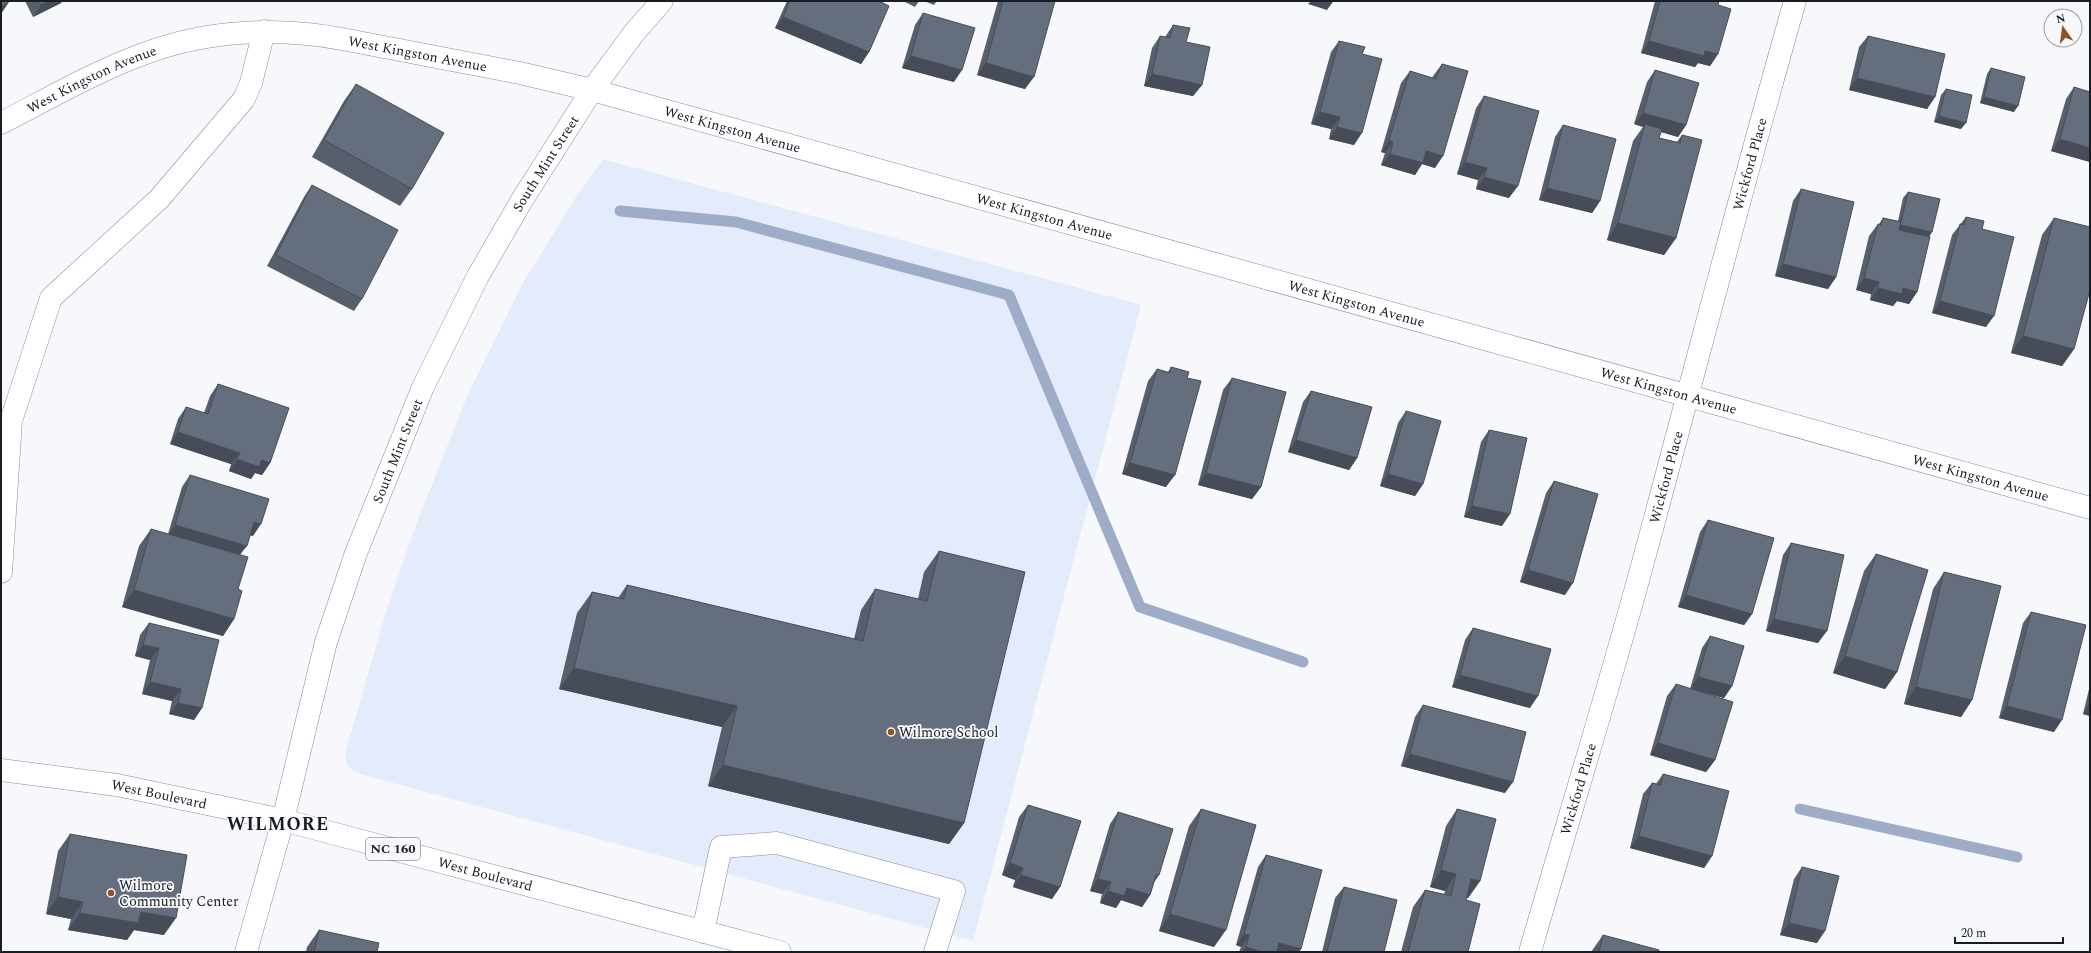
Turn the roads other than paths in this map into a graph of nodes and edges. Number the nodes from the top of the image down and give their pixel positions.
1 (662, 1) edge
2 (1795, 1) edge
3 (264, 31) junction
4 (592, 90) junction
5 (1, 123) edge
6 (1686, 395) junction
7 (2090, 508) edge
8 (1, 572) edge
9 (1, 770) edge
10 (284, 820) junction
11 (703, 932) junction
12 (246, 952) edge
13 (780, 952) edge
14 (935, 952) edge
15 (1530, 952) edge

1 - 4 street, South Mint Street
2 - 6 street, Wickford Place
3 - 4 street, West Kingston Avenue
3 - 5 street, West Kingston Avenue
3 - 8 street
4 - 6 street, West Kingston Avenue
4 - 10 street, South Mint Street
6 - 7 street, West Kingston Avenue
6 - 15 street, Wickford Place
9 - 10 street, West Boulevard / NC 160
10 - 11 street, West Boulevard / NC 160
10 - 12 street, South Mint Street
11 - 13 street, West Boulevard / NC 160
11 - 14 street

